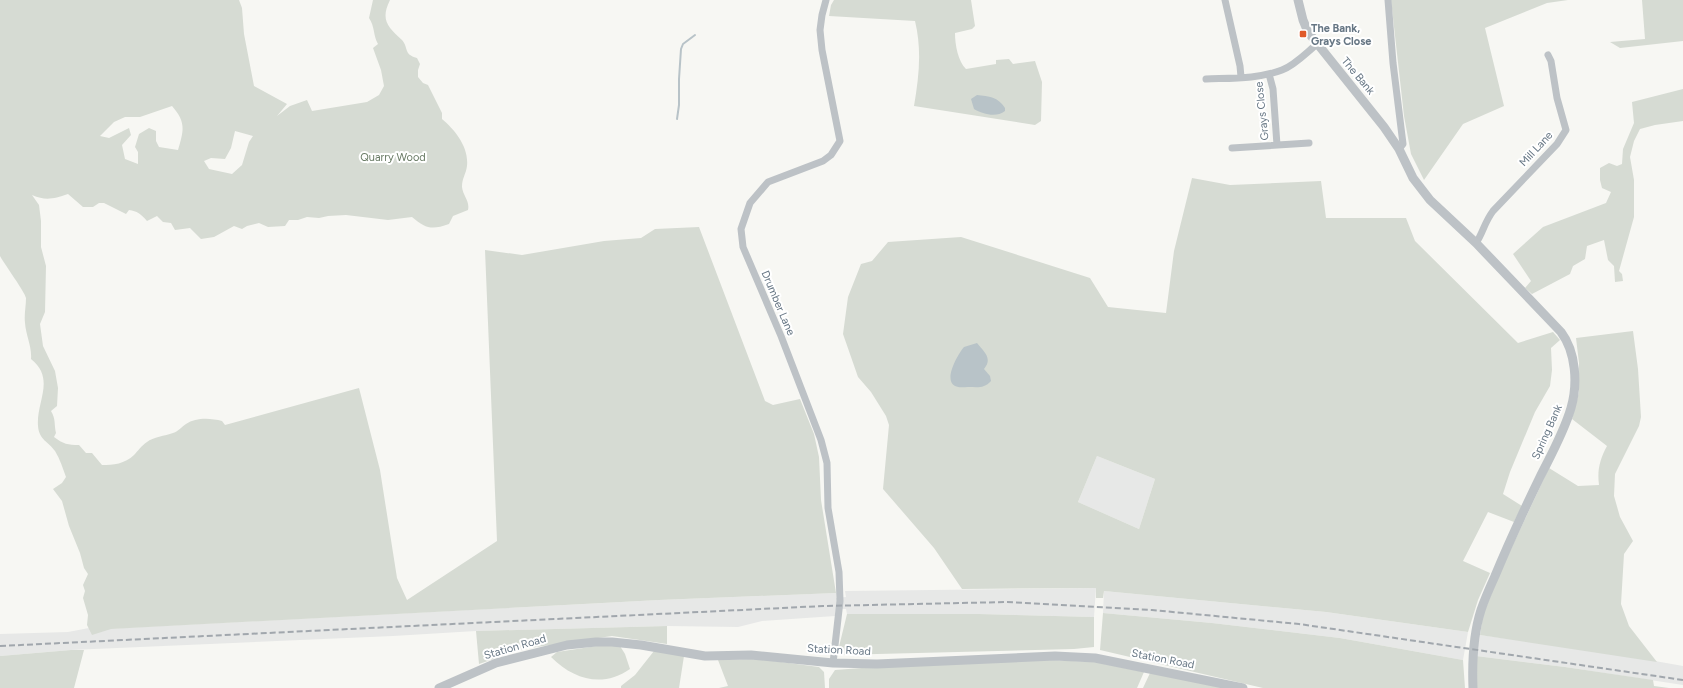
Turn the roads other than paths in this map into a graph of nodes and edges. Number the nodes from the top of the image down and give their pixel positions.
1 (826, 0) edge
2 (1225, 0) edge
3 (1298, 0) edge
4 (1388, 0) edge
5 (1316, 44) junction
6 (1548, 55) dead end
7 (1269, 74) junction
8 (1241, 77) junction
9 (1206, 79) dead end
10 (1309, 143) dead end
11 (1277, 145) junction
12 (1232, 148) dead end
13 (1399, 149) junction
14 (1407, 164) joint
15 (1476, 243) junction
16 (833, 663) junction
17 (439, 688) edge
18 (1243, 688) edge
19 (1473, 688) edge

1 - 16 street, Drumber Lane
2 - 8 street, Grays Close
3 - 5 street, The Bank
4 - 13 street
5 - 7 street, Grays Close
5 - 13 street, The Bank
6 - 15 street, Mill Lane
7 - 8 street, Grays Close
7 - 11 street, Grays Close
8 - 9 street, Grays Close
10 - 11 street, Grays Close
11 - 12 street, Grays Close
13 - 14 street, The Bank
14 - 15 street, Spring Bank
15 - 19 street, Spring Bank
16 - 17 street, Station Road
16 - 18 street, Station Road

